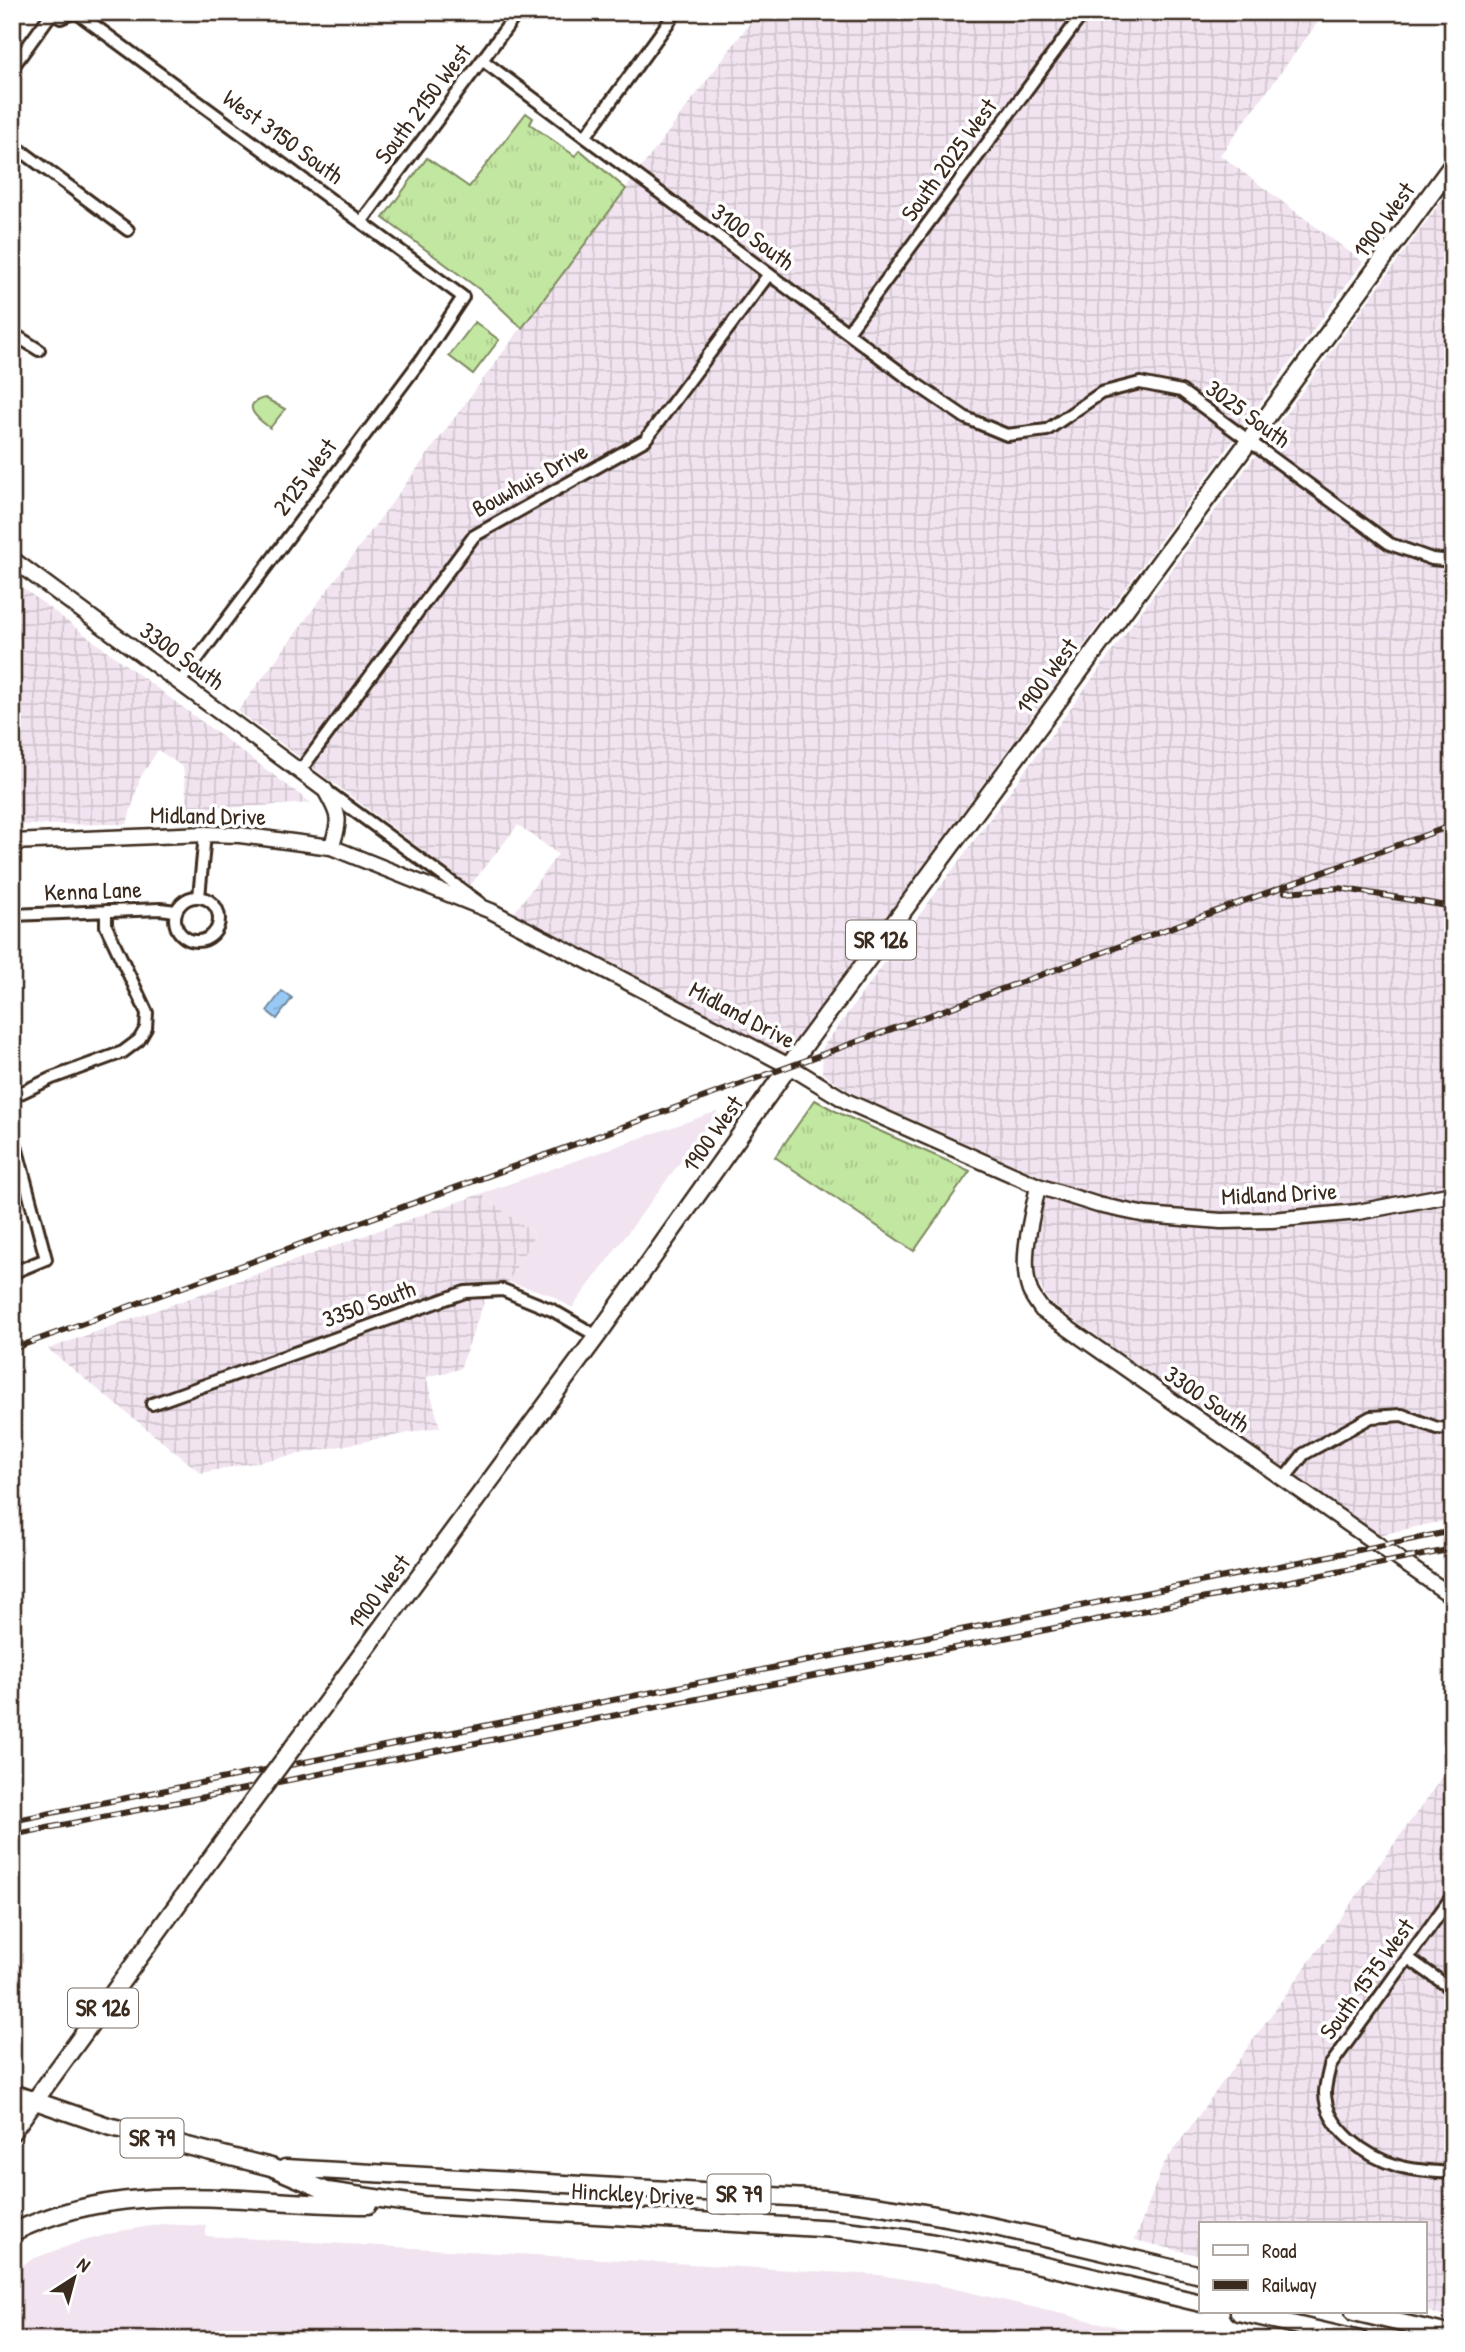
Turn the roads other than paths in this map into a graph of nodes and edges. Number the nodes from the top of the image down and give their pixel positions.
1 (75, 12) edge
2 (518, 12) edge
3 (676, 12) edge
4 (1084, 12) edge
5 (50, 13) edge
6 (482, 60) junction
7 (12, 68) edge
8 (585, 137) junction
9 (12, 144) edge
10 (1453, 164) edge
11 (362, 221) junction
12 (128, 230) dead end
13 (769, 274) junction
14 (463, 297) joint
15 (12, 332) edge
16 (848, 332) junction
17 (39, 350) dead end
18 (1007, 435) joint
19 (1249, 441) junction
20 (12, 559) edge
21 (1453, 561) edge
22 (180, 682) junction
23 (300, 771) junction
24 (325, 790) junction
25 (205, 834) junction
26 (12, 842) edge
27 (331, 847) junction
28 (199, 897) junction
29 (106, 911) junction
30 (176, 911) junction
31 (491, 911) junction
32 (12, 915) edge
33 (789, 1066) junction
34 (12, 1097) edge
35 (12, 1132) edge
36 (16, 1163) edge
37 (1038, 1186) junction
38 (1453, 1194) edge
39 (12, 1273) edge
40 (597, 1336) junction
41 (152, 1404) dead end
42 (1453, 1429) edge
43 (1283, 1480) junction
44 (1453, 1597) edge
45 (1453, 1895) edge
46 (1408, 1958) junction
47 (1453, 1990) edge
48 (12, 2093) edge
49 (36, 2100) junction
50 (12, 2132) edge
51 (271, 2167) junction
52 (1453, 2173) edge
53 (423, 2205) junction
54 (12, 2233) edge
55 (1199, 2275) edge
56 (1199, 2303) edge
57 (1248, 2314) edge
58 (1363, 2314) edge
59 (1453, 2335) edge
60 (1360, 2340) edge

1 - 5 street
1 - 11 street, West 3150 South
2 - 6 street, South 2150 West
3 - 8 street
4 - 16 street, South 2025 West
5 - 7 street
6 - 8 street, 3100 South
6 - 11 street, South 2150 West
8 - 13 street, 3100 South
9 - 12 street
10 - 19 main road, 1900 West / SR 126
11 - 14 street, West 3150 South
13 - 16 street, 3100 South
13 - 23 street, Bouwhuis Drive
14 - 22 street, 2125 West
15 - 17 street
16 - 18 street, 3100 South
18 - 19 street, 3025 South
19 - 21 street, 3025 South
19 - 33 main road, 1900 West / SR 126
20 - 22 street, 3300 South
22 - 23 street, 3300 South
23 - 24 street, 3300 South
24 - 27 street
24 - 31 street, 3300 South
25 - 26 street, Midland Drive
25 - 27 street, Midland Drive
25 - 28 street
27 - 31 street, Midland Drive
28 - 30 street
28 - 30 street
29 - 30 street, Kenna Lane
29 - 32 street, Kenna Lane
29 - 34 street
31 - 33 street, Midland Drive
33 - 37 street, Midland Drive
33 - 40 main road, 1900 West / SR 126
35 - 36 street
36 - 39 street
37 - 38 street, Midland Drive
37 - 43 street, 3300 South
40 - 41 street, 3350 South
40 - 49 main road, 1900 West / SR 126, bridge
42 - 43 street
43 - 44 street, 3300 South
45 - 46 street, South 1575 West
46 - 47 street
46 - 52 street, South 1575 West
48 - 49 main road, Hinckley Drive / SR 79
49 - 50 main road, 1900 West / SR 126
49 - 51 main road, Hinckley Drive / SR 79
51 - 53 main road, Hinckley Drive / SR 79
51 - 55 main road, Hinckley Drive / SR 79
53 - 54 main road
53 - 56 main road, Hinckley Drive / SR 79
57 - 60 main road
58 - 59 main road

